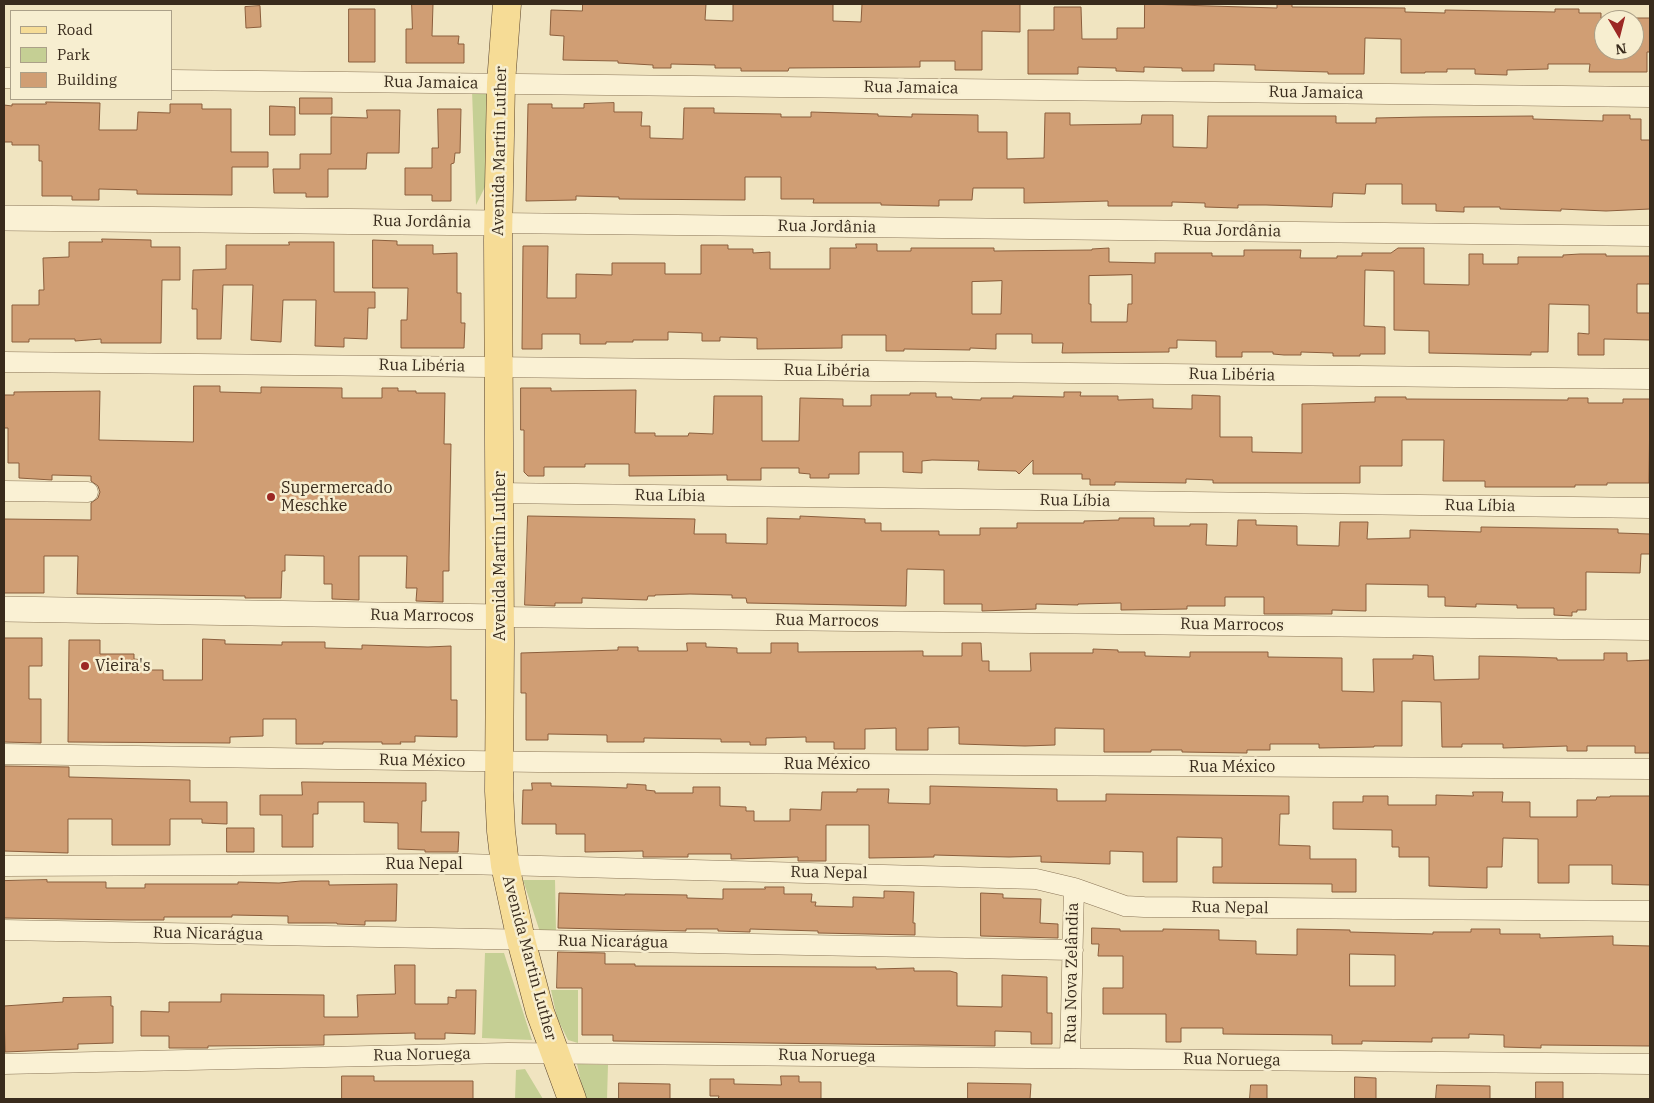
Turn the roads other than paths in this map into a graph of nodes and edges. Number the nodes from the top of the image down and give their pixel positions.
1 (507, 4) edge
2 (172, 80) edge
3 (501, 84) junction
4 (1650, 97) edge
5 (4, 218) edge
6 (499, 223) junction
7 (1650, 236) edge
8 (4, 362) edge
9 (499, 367) junction
10 (1650, 379) edge
11 (4, 491) edge
12 (88, 492) dead end
13 (500, 494) junction
14 (1650, 508) edge
15 (4, 609) edge
16 (500, 617) junction
17 (1650, 630) edge
18 (4, 754) edge
19 (500, 762) junction
20 (1650, 769) edge
21 (505, 865) junction
22 (4, 866) edge
23 (1074, 888) junction
24 (1650, 911) edge
25 (4, 930) edge
26 (521, 940) junction
27 (1073, 950) junction
28 (554, 1054) junction
29 (1070, 1058) junction
30 (4, 1064) edge
31 (1650, 1064) edge
32 (572, 1099) edge

1 - 3 main road, Avenida Martin Luther
2 - 3 street, Rua Jamaica
3 - 4 street, Rua Jamaica
3 - 6 main road, Avenida Martin Luther
5 - 6 street, Rua Jordânia
6 - 7 street, Rua Jordânia
6 - 9 main road, Avenida Martin Luther
8 - 9 street, Rua Libéria
9 - 10 street, Rua Libéria
9 - 13 main road, Avenida Martin Luther
11 - 12 street
13 - 14 street, Rua Líbia
13 - 16 main road, Avenida Martin Luther
15 - 16 street, Rua Marrocos
16 - 17 street, Rua Marrocos
16 - 19 main road, Avenida Martin Luther
18 - 19 street, Rua México
19 - 20 street, Rua México
19 - 21 main road, Avenida Martin Luther
21 - 22 street, Rua Nepal
21 - 23 street, Rua Nepal
21 - 26 main road, Avenida Martin Luther
23 - 24 street, Rua Nepal
23 - 27 street, Rua Nova Zelândia
25 - 26 street, Rua Nicarágua
26 - 27 street, Rua Nicarágua
26 - 28 main road, Avenida Martin Luther
27 - 29 street, Rua Nova Zelândia
28 - 29 street, Rua Noruega
28 - 30 street, Rua Noruega
28 - 32 main road, Avenida Martin Luther
29 - 31 street, Rua Noruega

